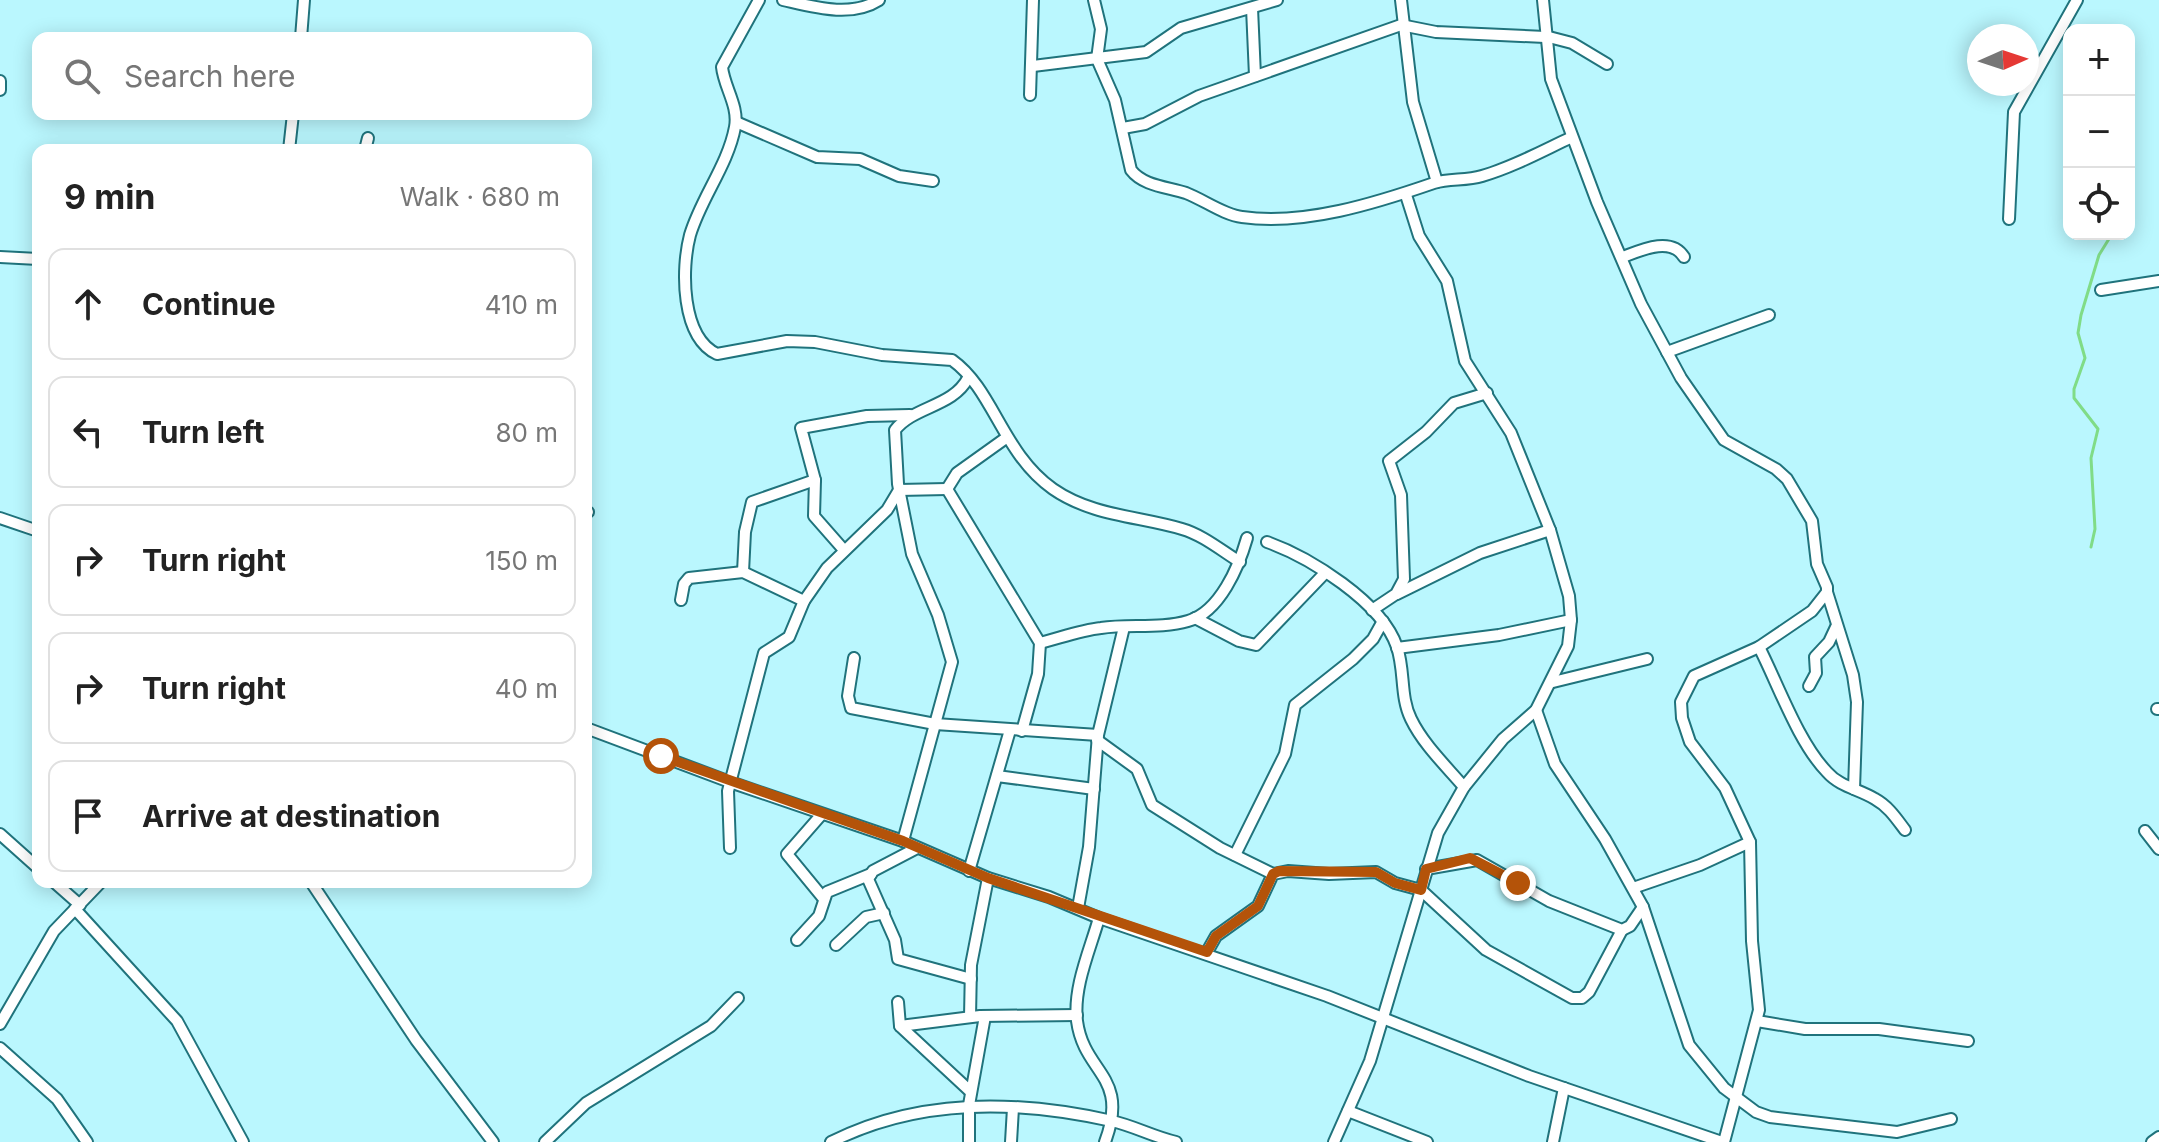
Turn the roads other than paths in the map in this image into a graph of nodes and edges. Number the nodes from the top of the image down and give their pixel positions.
1 (304, 0) edge
2 (759, 0) edge
3 (783, 0) edge
4 (879, 0) edge
5 (1033, 0) edge
6 (1094, 0) edge
7 (1277, 0) edge
8 (1401, 0) edge
9 (1543, 0) edge
10 (2077, 0) edge
11 (1259, 4) edge
12 (1401, 25) junction
13 (301, 32) edge
14 (1545, 36) junction
15 (1097, 59) junction
16 (1607, 64) dead end
17 (1033, 66) junction
18 (1255, 76) junction
19 (0, 81) edge
20 (0, 90) edge
21 (1030, 95) dead end
22 (292, 120) edge
23 (736, 122) junction
24 (1123, 128) junction
25 (1572, 137) junction
26 (368, 138) dead end
27 (290, 144) edge
28 (366, 144) edge
29 (933, 181) dead end
30 (1437, 182) junction
31 (1406, 195) junction
32 (2009, 219) dead end
33 (0, 257) edge
34 (1623, 257) junction
35 (1684, 257) dead end
36 (32, 259) edge
37 (2159, 281) edge
38 (2101, 290) dead end
39 (1769, 315) dead end
40 (1667, 352) junction
41 (968, 378) junction
42 (1487, 393) junction
43 (910, 415) junction
44 (1006, 438) junction
45 (815, 480) junction
46 (947, 489) junction
47 (899, 490) junction
48 (0, 518) edge
49 (32, 529) edge
50 (1550, 530) junction
51 (1247, 538) dead end
52 (1267, 542) dead end
53 (843, 549) junction
54 (1240, 562) junction
55 (743, 572) junction
56 (1325, 573) junction
57 (1827, 592) junction
58 (1396, 594) junction
59 (681, 600) dead end
60 (804, 601) junction
61 (1372, 610) junction
62 (1195, 618) junction
63 (1571, 620) junction
64 (1383, 621) junction
65 (1124, 627) junction
66 (1836, 627) junction
67 (1040, 643) junction
68 (1759, 647) junction
69 (1397, 648) junction
70 (854, 658) dead end
71 (1647, 659) dead end
72 (1553, 682) junction
73 (1809, 686) dead end
74 (1536, 710) junction
75 (935, 724) junction
76 (592, 730) edge
77 (1010, 730) junction
78 (1022, 731) junction
79 (1097, 737) junction
80 (997, 776) junction
81 (730, 782) junction
82 (1464, 787) junction
83 (1094, 789) junction
84 (1854, 789) junction
85 (822, 814) junction
86 (1905, 830) dead end
87 (2145, 831) dead end
88 (0, 834) edge
89 (903, 841) junction
90 (1750, 842) junction
91 (730, 848) dead end
92 (917, 848) junction
93 (2159, 849) edge
94 (1235, 855) junction
95 (32, 863) edge
96 (1426, 869) junction
97 (969, 871) junction
98 (871, 874) junction
99 (1273, 874) junction
100 (988, 878) junction
101 (60, 888) edge
102 (95, 888) edge
103 (315, 888) edge
104 (1633, 888) junction
105 (1421, 890) junction
106 (824, 899) junction
107 (77, 907) junction
108 (1643, 907) junction
109 (1078, 908) junction
110 (884, 913) junction
111 (1099, 918) junction
112 (1622, 930) junction
113 (797, 940) dead end
114 (836, 945) dead end
115 (1207, 952) junction
116 (971, 979) junction
117 (738, 998) dead end
118 (898, 1002) dead end
119 (1077, 1015) junction
120 (985, 1016) junction
121 (970, 1017) junction
122 (1382, 1019) junction
123 (1757, 1021) junction
124 (0, 1024) edge
125 (900, 1026) junction
126 (1968, 1041) dead end
127 (0, 1048) edge
128 (1564, 1088) junction
129 (971, 1092) junction
130 (1737, 1098) junction
131 (969, 1105) junction
132 (1013, 1108) junction
133 (1348, 1111) junction
134 (1951, 1119) dead end
135 (1113, 1122) junction
136 (2159, 1137) edge
137 (87, 1142) edge
138 (243, 1142) edge
139 (493, 1142) edge
140 (545, 1142) edge
141 (831, 1142) edge
142 (969, 1142) edge
143 (1011, 1142) edge
144 (1105, 1142) edge
145 (1176, 1142) edge
146 (1334, 1142) edge
147 (1427, 1142) edge
148 (1553, 1142) edge
149 (1723, 1142) edge
150 (2152, 1142) edge

1 - 13 street
2 - 23 street
3 - 4 street
5 - 17 street
6 - 15 street
7 - 11 street
8 - 12 street
9 - 14 street
10 - 32 street
11 - 15 street
11 - 18 street
12 - 14 street
12 - 18 street
12 - 30 street
14 - 16 street
14 - 25 street
15 - 17 street
15 - 24 street
17 - 21 street
18 - 24 street
19 - 20 street
22 - 27 street
23 - 29 street
23 - 41 street
24 - 31 street
25 - 30 street
25 - 34 street
26 - 28 street
30 - 31 street
31 - 42 street
33 - 36 street
34 - 35 street
34 - 40 street
37 - 38 street
39 - 40 street
40 - 57 street
41 - 43 street
41 - 44 street
42 - 50 street
42 - 58 street
43 - 45 street
43 - 47 street
44 - 46 street
44 - 54 street
45 - 53 street
45 - 55 street
46 - 47 street
46 - 67 street
47 - 53 street
47 - 75 street
48 - 49 street
50 - 58 street
50 - 63 street
51 - 54 street
52 - 56 street
53 - 60 street
54 - 62 street
55 - 59 street
55 - 60 street
56 - 61 street
56 - 62 street
57 - 66 street
57 - 68 street
58 - 61 street
60 - 81 street
61 - 64 street
62 - 65 street
63 - 69 street
63 - 72 street
64 - 69 street
64 - 94 street
65 - 67 street
65 - 79 street
66 - 73 street
66 - 84 street
67 - 78 street
68 - 84 street
68 - 90 street
69 - 82 street
70 - 75 street
71 - 72 street
72 - 74 street
74 - 82 street
74 - 104 street
75 - 77 street
75 - 89 street
76 - 81 street
77 - 78 street
77 - 80 street
78 - 79 street
79 - 83 street
79 - 94 street
80 - 83 street
80 - 97 street
81 - 85 street
81 - 91 street
82 - 96 street
83 - 109 street
84 - 86 street
85 - 89 street
85 - 106 street
87 - 93 street
88 - 95 street
89 - 92 street
90 - 104 street
90 - 123 street
92 - 97 street
92 - 98 street
94 - 99 street
96 - 105 street
96 - 112 street
97 - 100 street
98 - 106 street
98 - 110 street
99 - 105 street
99 - 115 street
100 - 109 street
100 - 116 street
101 - 107 street
102 - 107 street
103 - 139 street
104 - 108 street
105 - 112 street
105 - 122 street
106 - 113 street
107 - 124 street
107 - 138 street
108 - 112 street
108 - 130 street
109 - 111 street
110 - 114 street
110 - 116 street
111 - 115 street
111 - 119 street
115 - 122 street
116 - 121 street
117 - 140 street
118 - 125 street
119 - 120 street
119 - 135 street
120 - 121 street
120 - 129 street
121 - 125 street
122 - 128 street
122 - 133 street
123 - 126 street
123 - 130 street
125 - 129 street
127 - 137 street
128 - 148 street
128 - 149 street
129 - 131 street
130 - 134 street
130 - 149 street
131 - 132 street
131 - 141 street
131 - 142 street
132 - 135 street
132 - 143 street
133 - 146 street
133 - 147 street
135 - 144 street
135 - 145 street
136 - 150 street

